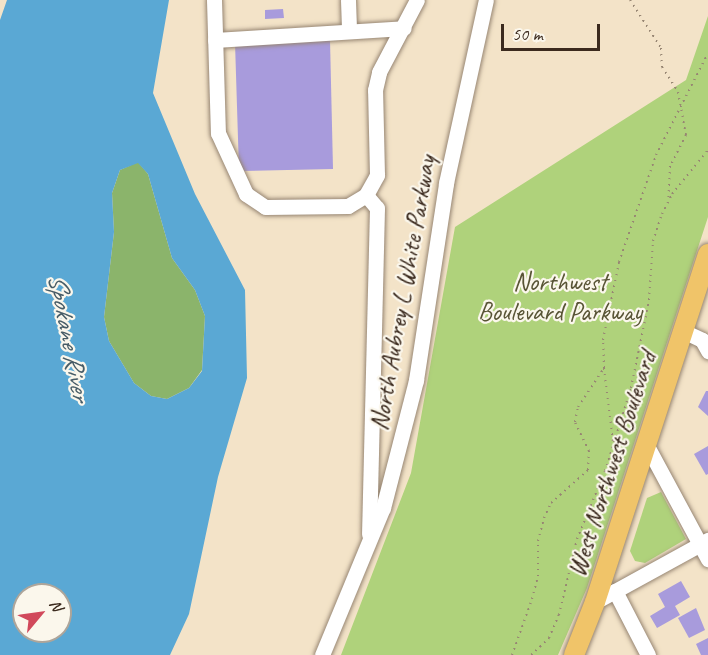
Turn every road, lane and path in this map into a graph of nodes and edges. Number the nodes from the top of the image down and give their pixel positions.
1 (214, 0) edge
2 (348, 0) edge
3 (417, 0) edge
4 (486, 0) edge
5 (630, 0) edge
6 (404, 28) junction
7 (349, 31) junction
8 (215, 40) junction
9 (708, 53) edge
10 (680, 107) junction
11 (708, 150) edge
12 (366, 195) junction
13 (668, 203) junction
14 (708, 254) edge
15 (683, 331) junction
16 (708, 351) edge
17 (604, 368) junction
18 (613, 444) junction
19 (646, 444) junction
20 (704, 542) edge
21 (369, 543) junction
22 (708, 559) edge
23 (615, 591) junction
24 (595, 602) junction
25 (322, 655) edge
26 (512, 655) edge
27 (531, 655) edge
28 (574, 655) edge
29 (648, 655) edge

1 - 8 street
2 - 7 street
3 - 6 street
4 - 21 street, North Aubrey L White Parkway
5 - 10 path
6 - 7 street
6 - 12 street
7 - 8 street
8 - 12 street
9 - 10 path
10 - 13 path
10 - 17 path
11 - 13 path
12 - 21 street
13 - 18 path
14 - 15 main road, West Northwest Boulevard
15 - 16 street
15 - 19 main road, West Northwest Boulevard
17 - 18 path
17 - 26 path
18 - 27 path
19 - 20 street
19 - 24 main road, West Northwest Boulevard
20 - 22 street
20 - 23 street
21 - 25 street, North Aubrey L White Parkway
23 - 24 street
23 - 29 street
24 - 28 main road, West Northwest Boulevard

